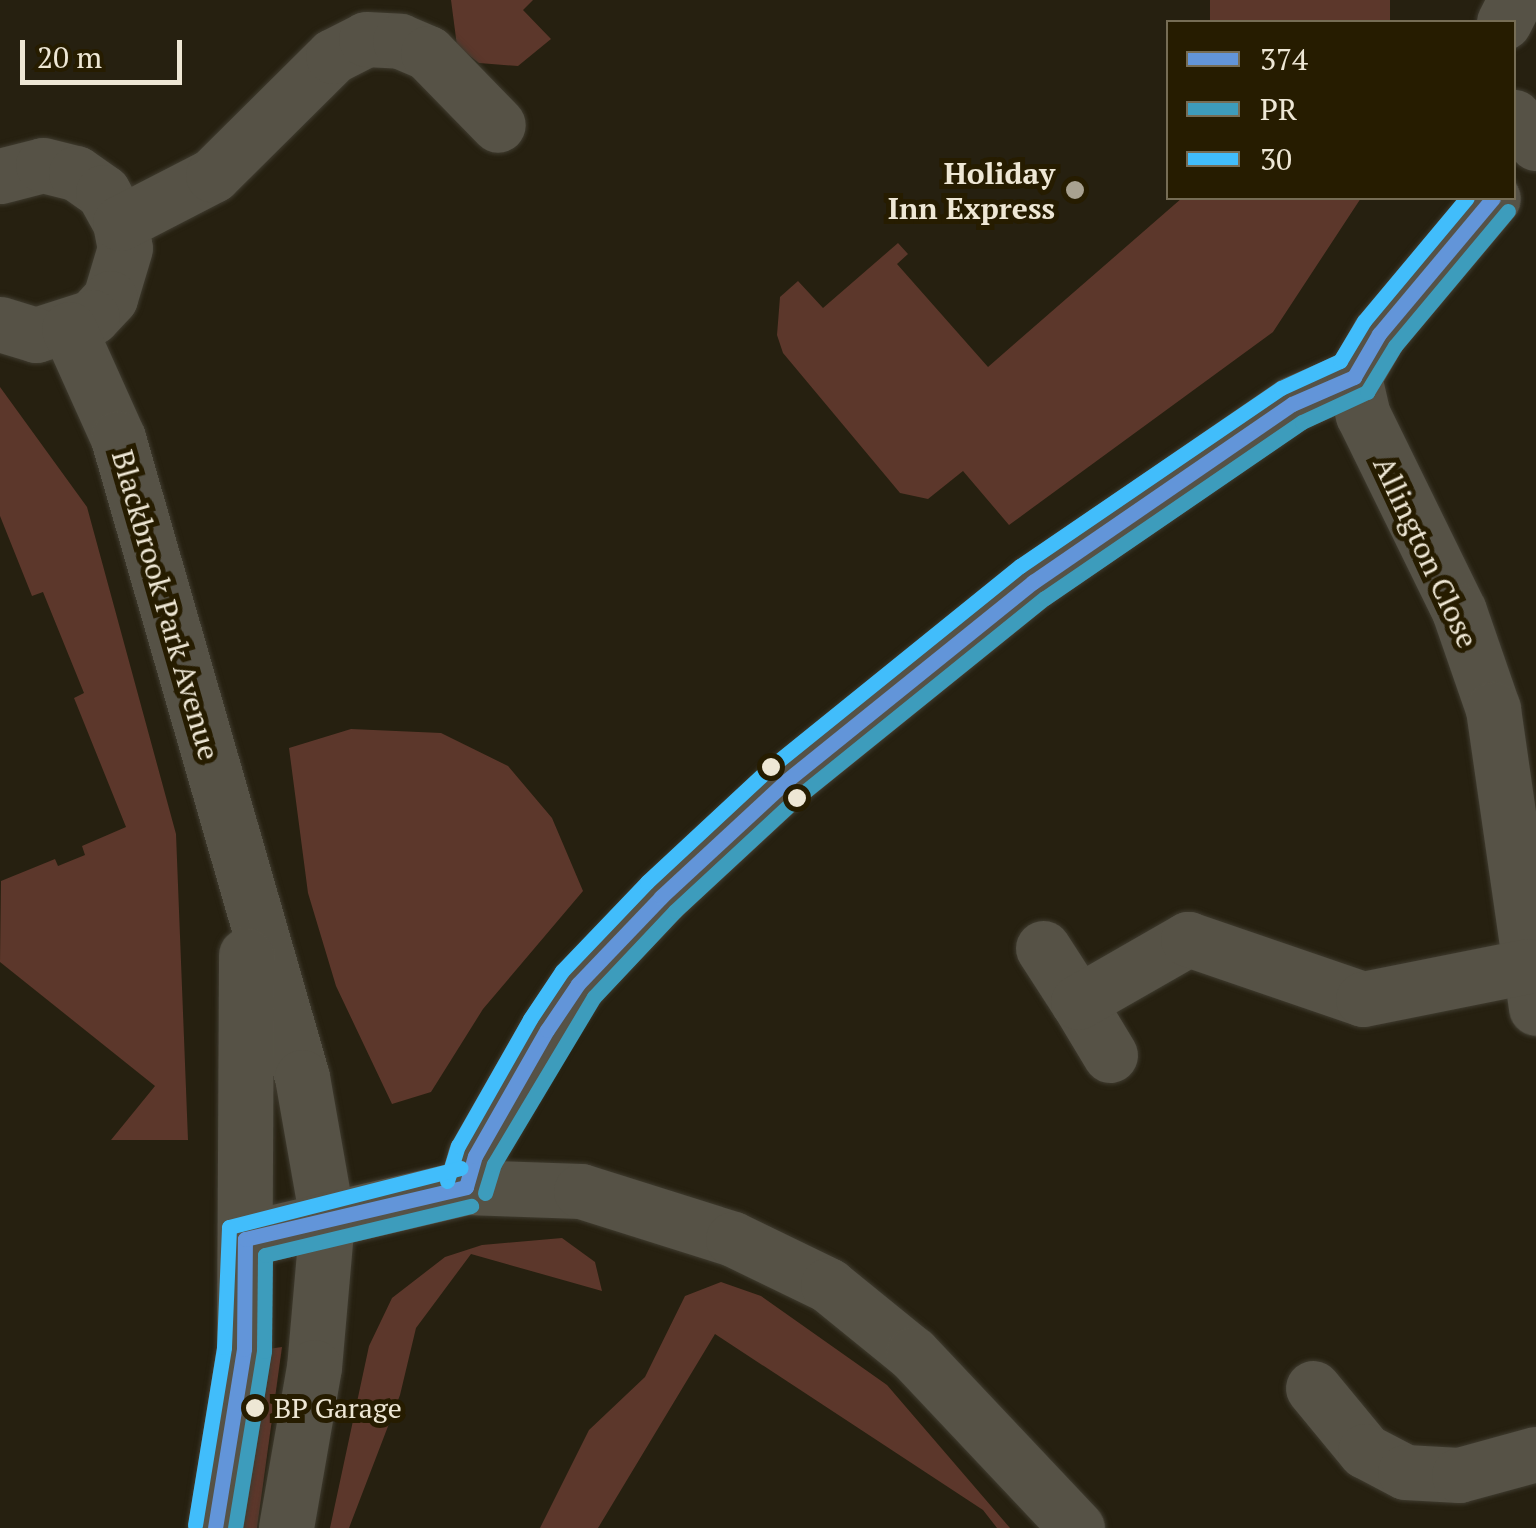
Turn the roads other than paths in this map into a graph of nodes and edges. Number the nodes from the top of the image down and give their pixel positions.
1 (1516, 119) edge
2 (498, 125) dead end
3 (1536, 145) edge
4 (3, 164) edge
5 (1516, 171) edge
6 (1492, 200) edge
7 (120, 222) junction
8 (0, 324) edge
9 (69, 329) junction
10 (1354, 377) junction
11 (244, 887) junction
12 (1043, 948) dead end
13 (1532, 987) edge
14 (1078, 1002) junction
15 (1110, 1055) dead end
16 (466, 1187) junction
17 (327, 1219) junction
18 (245, 1239) junction
19 (1313, 1388) dead end
20 (1536, 1454) edge
21 (215, 1528) edge
22 (286, 1528) edge
23 (1077, 1528) edge

1 - 3 street
2 - 7 street
3 - 5 street
4 - 7 street
6 - 10 street
7 - 9 street
8 - 9 street
9 - 11 street, Blackbrook Park Avenue
10 - 13 street, Allington Close
10 - 16 street
11 - 17 street, Blackbrook Park Avenue
11 - 18 street, Blackbrook Park Avenue
12 - 14 street
13 - 14 street, Allington Close
14 - 15 street
16 - 17 street
16 - 23 street
17 - 18 street
17 - 22 street, Blackbrook Park Avenue
18 - 21 street, Blackbrook Park Avenue
19 - 20 street

